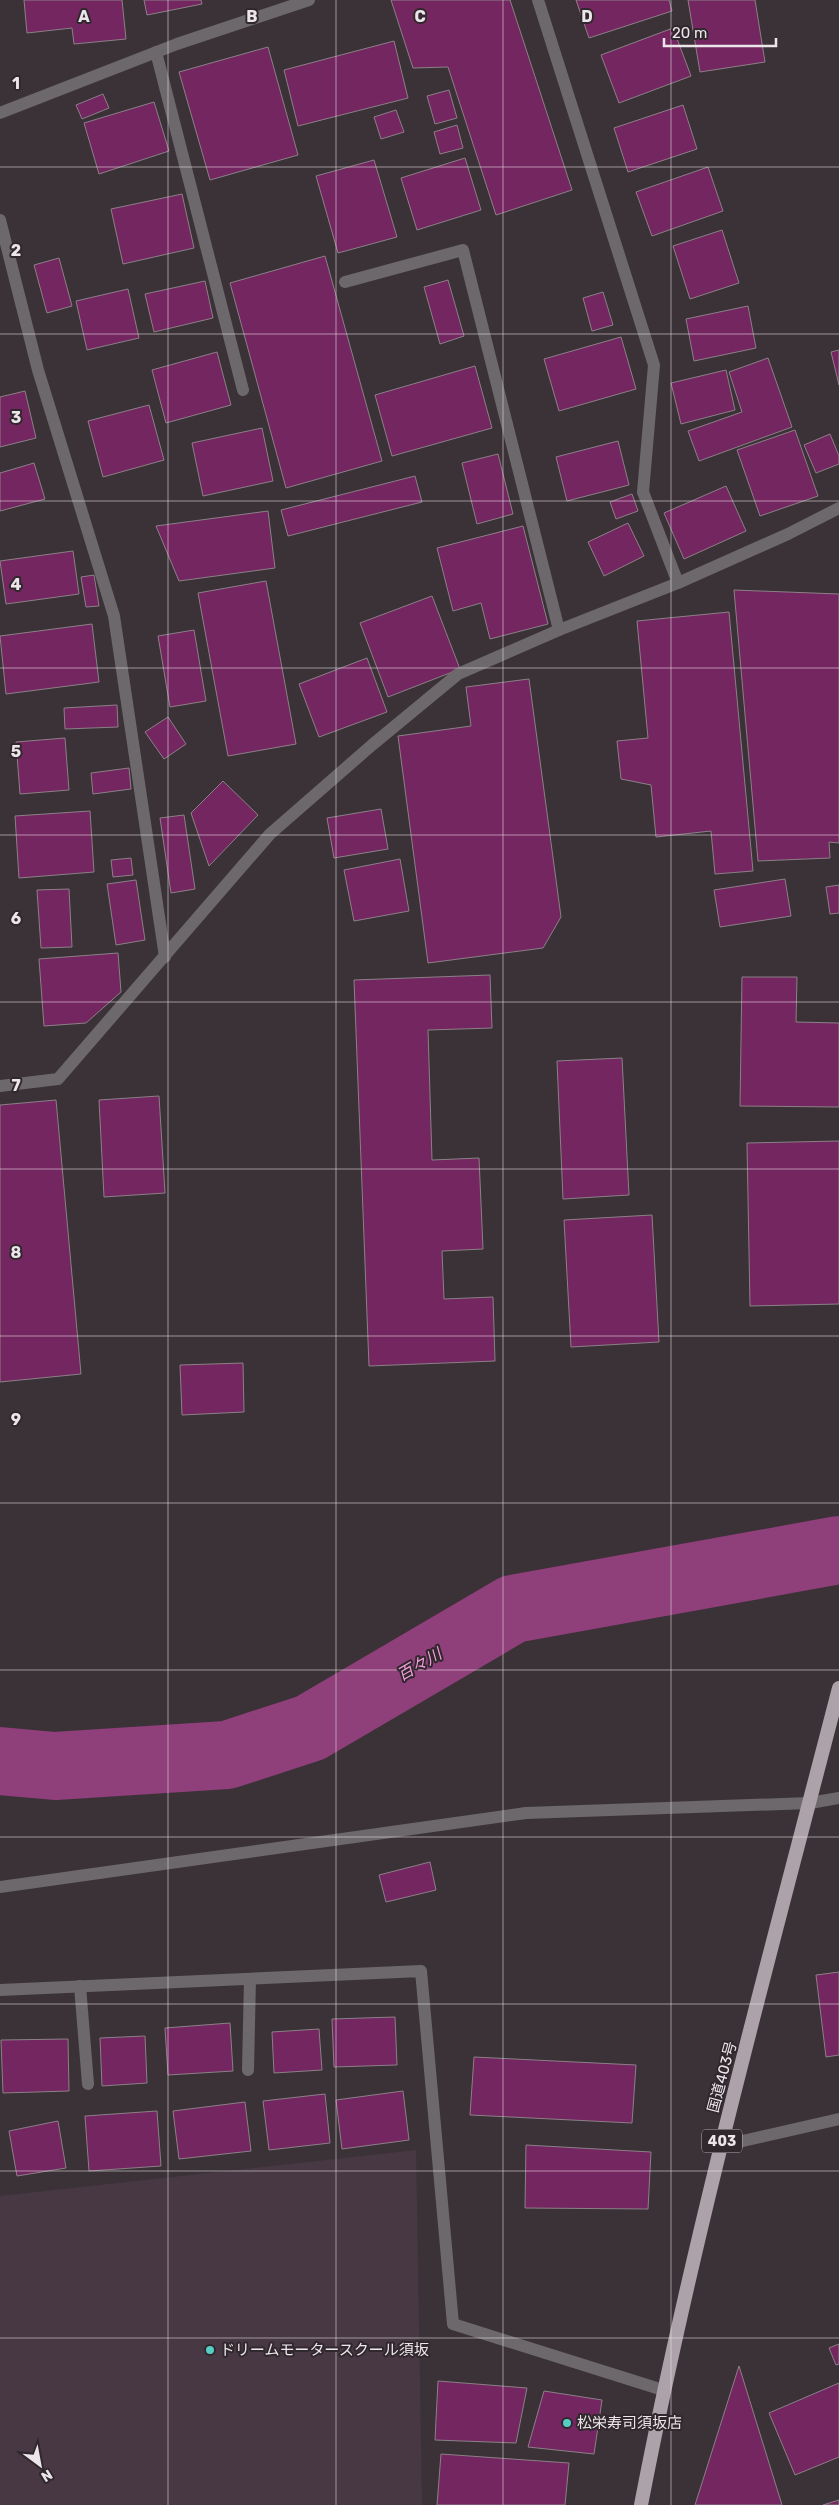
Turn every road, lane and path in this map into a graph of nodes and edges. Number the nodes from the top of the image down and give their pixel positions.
1 (309, 0) edge
2 (538, 0) edge
3 (156, 52) junction
4 (0, 114) edge
5 (0, 220) edge
6 (345, 282) dead end
7 (243, 390) dead end
8 (839, 508) edge
9 (678, 583) junction
10 (559, 630) junction
11 (165, 957) junction
12 (0, 1086) edge
13 (839, 1688) edge
14 (839, 1798) edge
15 (810, 1803) junction
16 (0, 1886) edge
17 (250, 1979) junction
18 (80, 1986) junction
19 (0, 1990) edge
20 (248, 2070) dead end
21 (88, 2084) dead end
22 (839, 2118) edge
23 (721, 2146) junction
24 (663, 2390) junction
25 (641, 2505) edge

1 - 3 street
2 - 9 street
3 - 4 street
3 - 7 street
5 - 11 street
6 - 10 street
8 - 9 street
9 - 10 street
10 - 11 street
11 - 12 street
13 - 15 highway, 国道403号 / 403
14 - 15 street
15 - 16 street
15 - 23 highway, 国道403号 / 403
17 - 18 street
17 - 20 street
17 - 24 street
18 - 19 street
18 - 21 street
22 - 23 street
23 - 24 highway, 国道403号 / 403
24 - 25 highway, 国道403号 / 403

